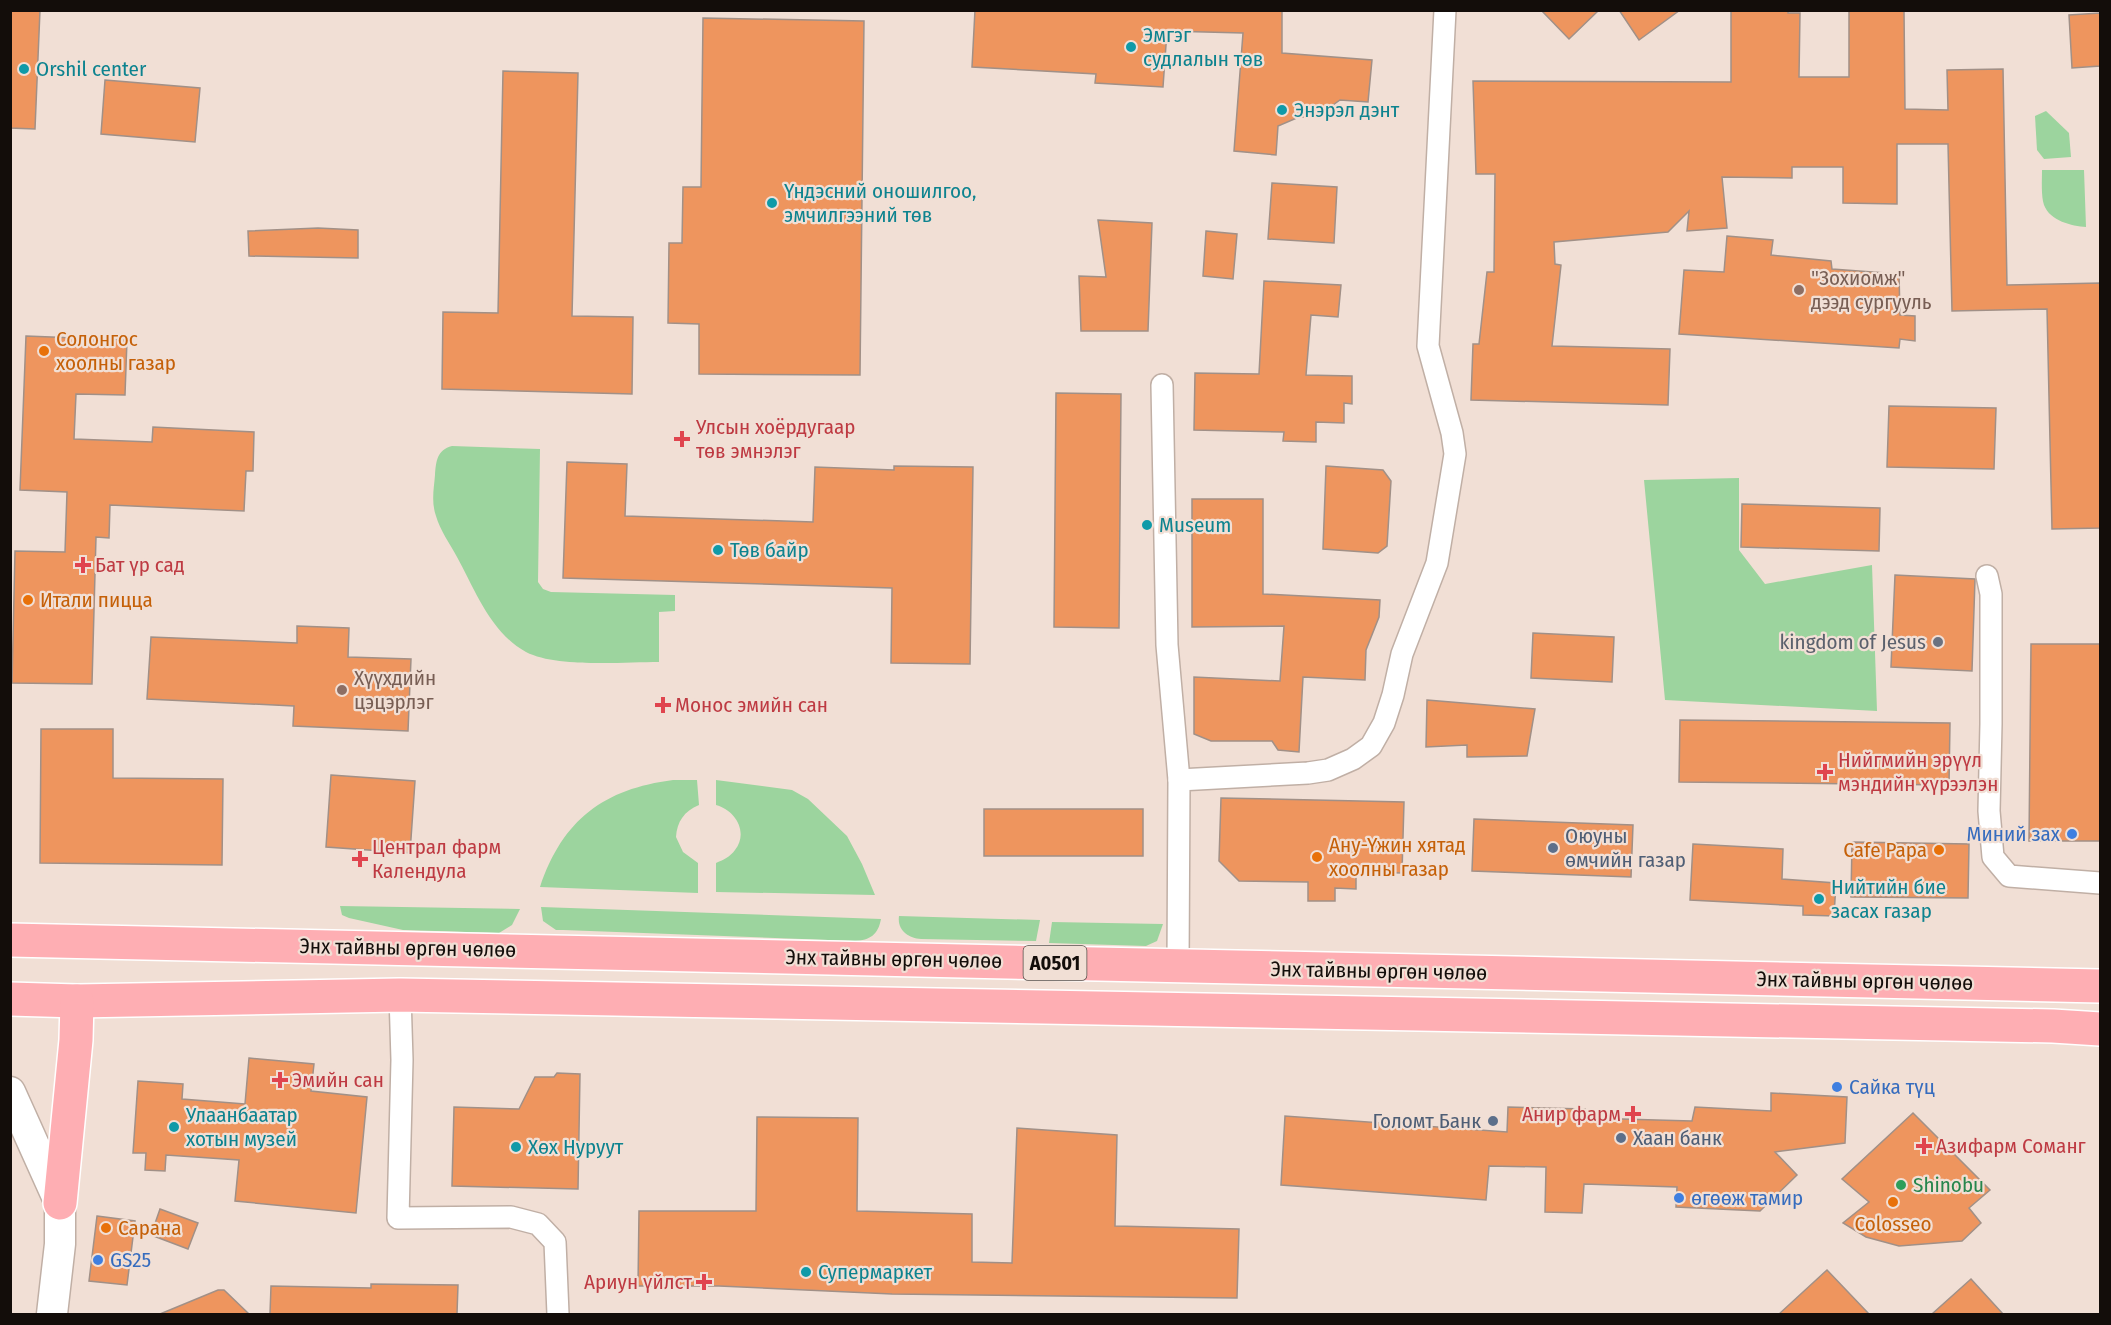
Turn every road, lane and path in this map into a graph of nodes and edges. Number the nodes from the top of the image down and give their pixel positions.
1 (1445, 10) edge
2 (1162, 385) dead end
3 (1986, 576) dead end
4 (1179, 780) junction
5 (2100, 883) edge
6 (10, 940) edge
7 (1178, 966) junction
8 (2100, 986) edge
9 (400, 995) junction
10 (10, 999) edge
11 (77, 1000) junction
12 (2053, 1026) junction
13 (2100, 1029) edge
14 (2100, 1039) edge
15 (10, 1092) edge
16 (60, 1203) junction
17 (52, 1314) edge
18 (558, 1314) edge

1 - 4 street
2 - 4 street
3 - 5 street
4 - 7 street
6 - 7 highway, Энх тайвны өргөн чөлөө / A0501
7 - 8 highway, Энх тайвны өргөн чөлөө / A0501
9 - 11 highway, Энх тайвны өргөн чөлөө / A0501
9 - 12 highway, Энх тайвны өргөн чөлөө / A0501
9 - 18 street
10 - 11 highway, Энх тайвны өргөн чөлөө / A0501
11 - 16 highway
12 - 13 highway, Энх тайвны өргөн чөлөө / A0501
12 - 14 highway
15 - 16 street
16 - 17 street

